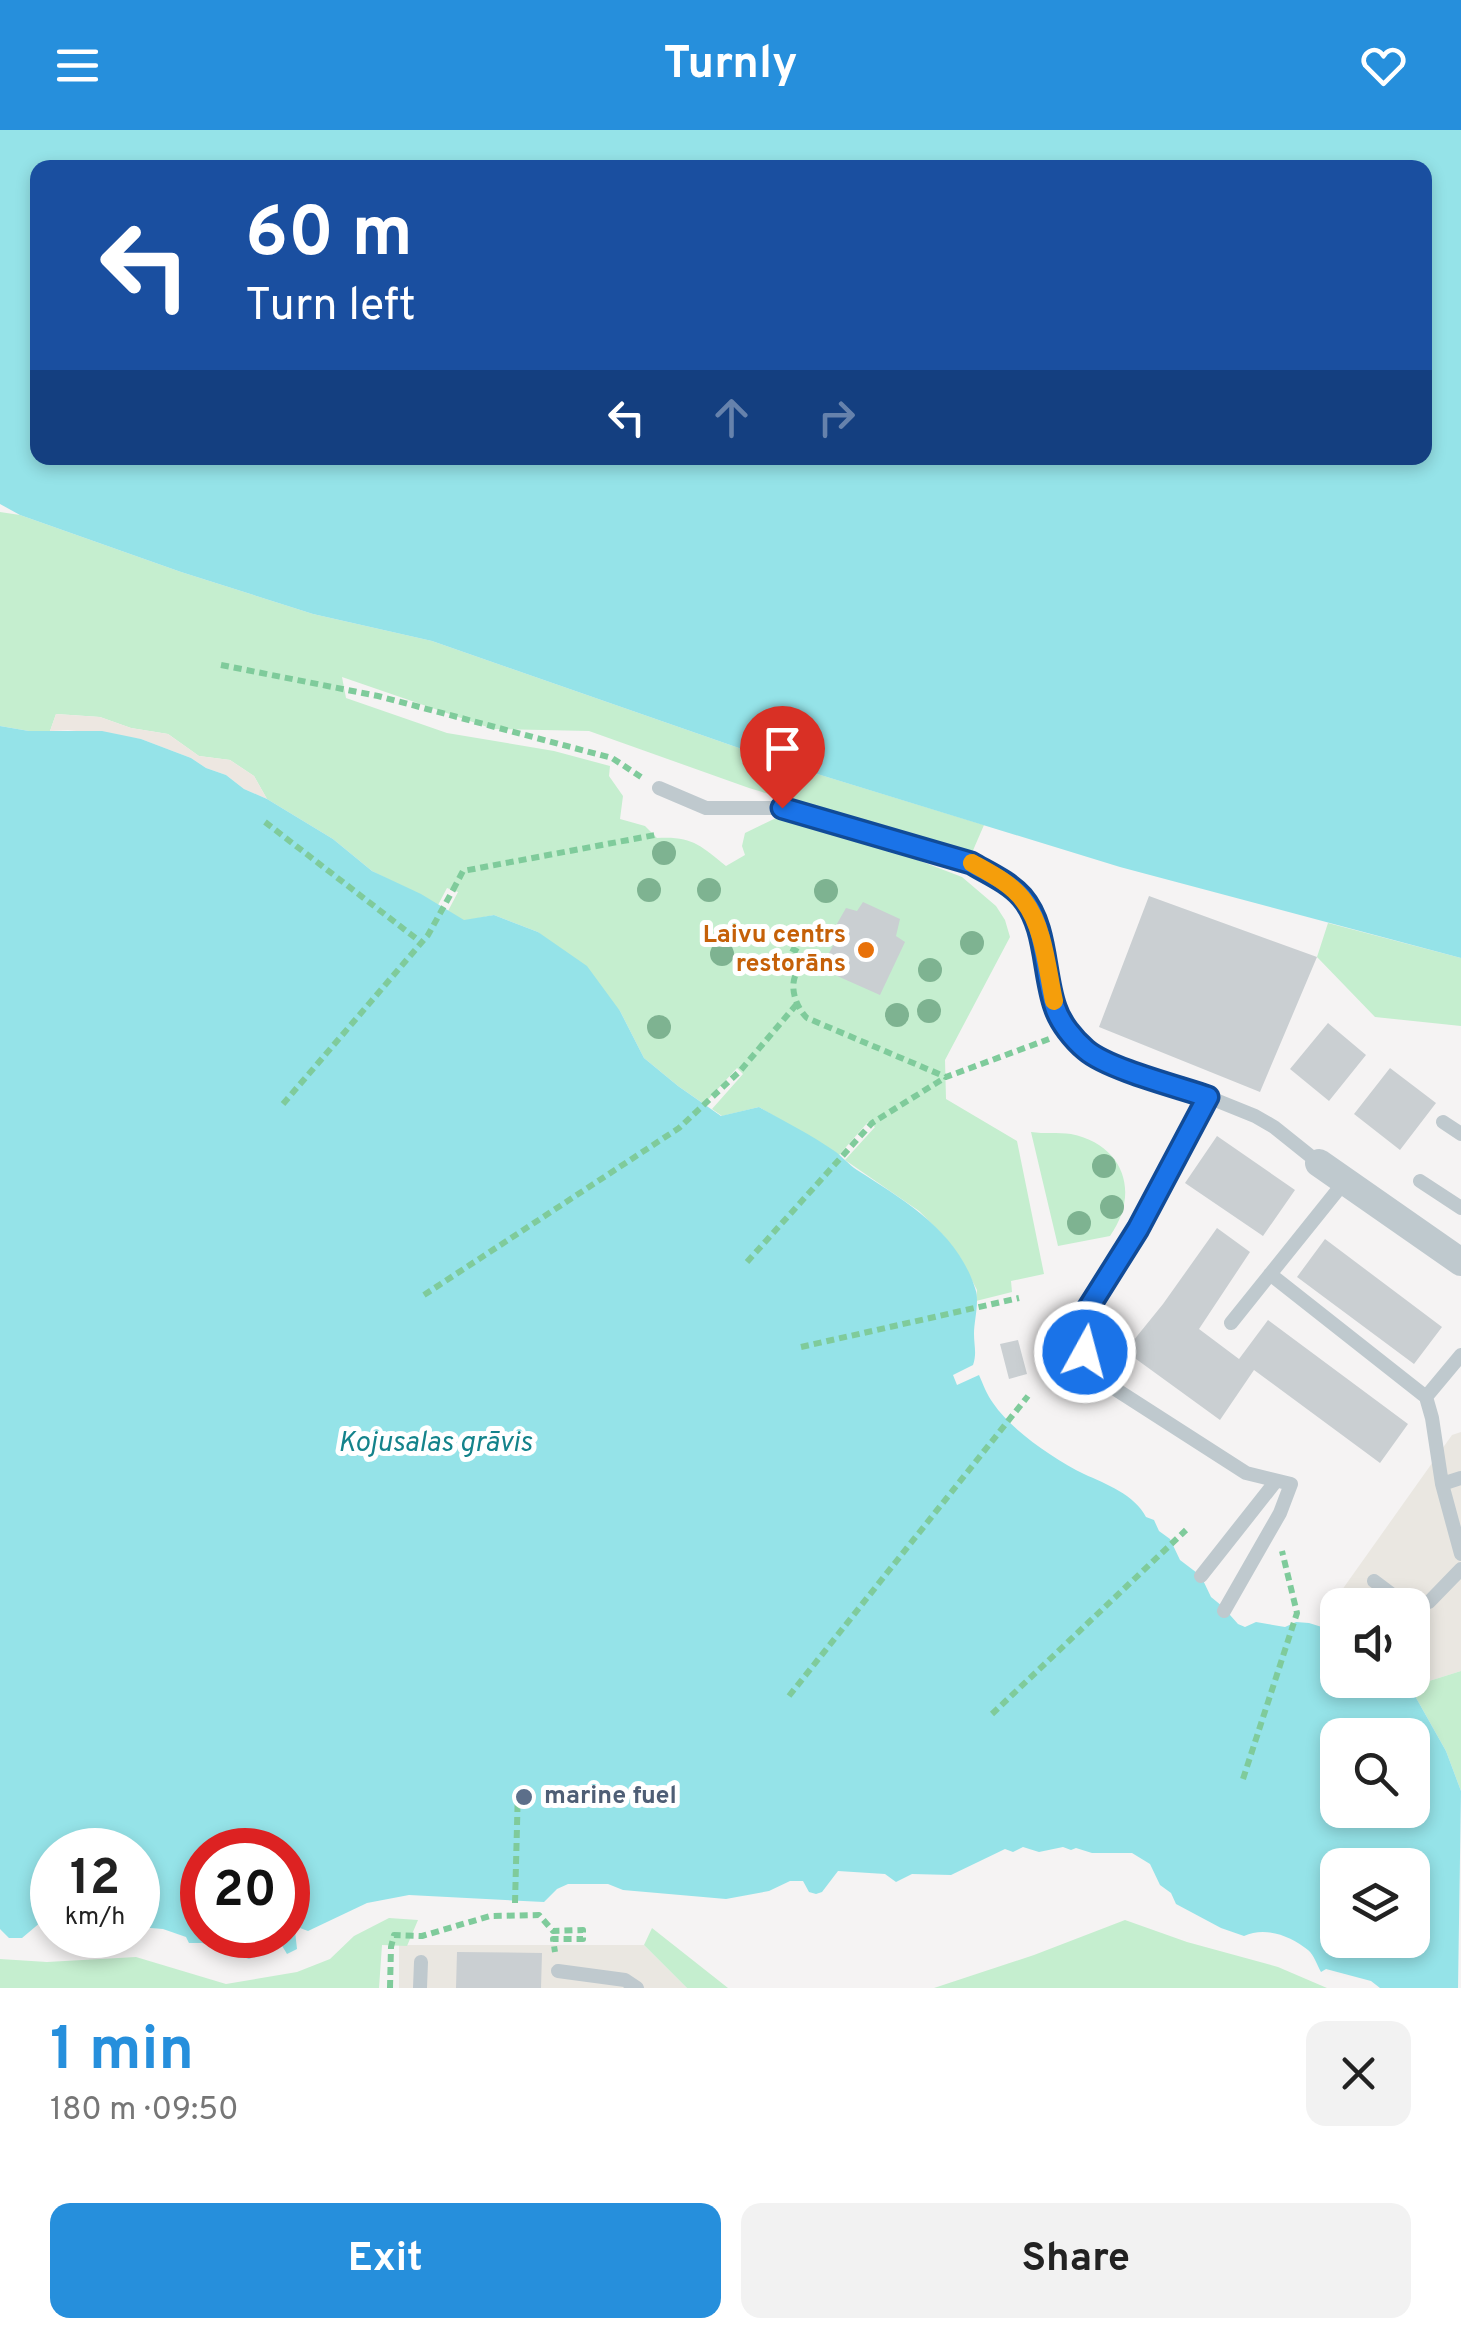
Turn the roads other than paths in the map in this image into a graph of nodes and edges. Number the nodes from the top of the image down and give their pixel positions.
1 (659, 788) road end
2 (1208, 1097) junction
3 (1443, 1122) dead end
4 (1461, 1134) edge
5 (1319, 1163) joint
6 (1420, 1180) dead end
7 (1345, 1181) junction
8 (1461, 1208) edge
9 (1461, 1262) edge
10 (1270, 1274) junction
11 (1231, 1323) dead end
12 (1461, 1355) edge
13 (1426, 1398) junction
14 (1461, 1478) edge
15 (1276, 1480) junction
16 (1442, 1484) junction
17 (1461, 1554) edge
18 (1461, 1569) edge
19 (1201, 1576) dead end
20 (1374, 1581) dead end
21 (1383, 1588) edge
22 (1430, 1601) edge
23 (1224, 1611) dead end
24 (420, 1962) dead end
25 (558, 1971) dead end
26 (420, 1988) edge
27 (637, 1988) edge

1 - 2 lane
2 - 5 lane
2 - 15 lane
3 - 4 lane
5 - 7 street
6 - 8 lane
7 - 9 street
7 - 10 lane
10 - 11 lane
10 - 13 lane
12 - 13 lane
13 - 16 lane
14 - 16 lane
15 - 19 lane
15 - 23 lane
16 - 17 lane
18 - 22 lane
20 - 21 lane
24 - 26 lane
25 - 27 lane

